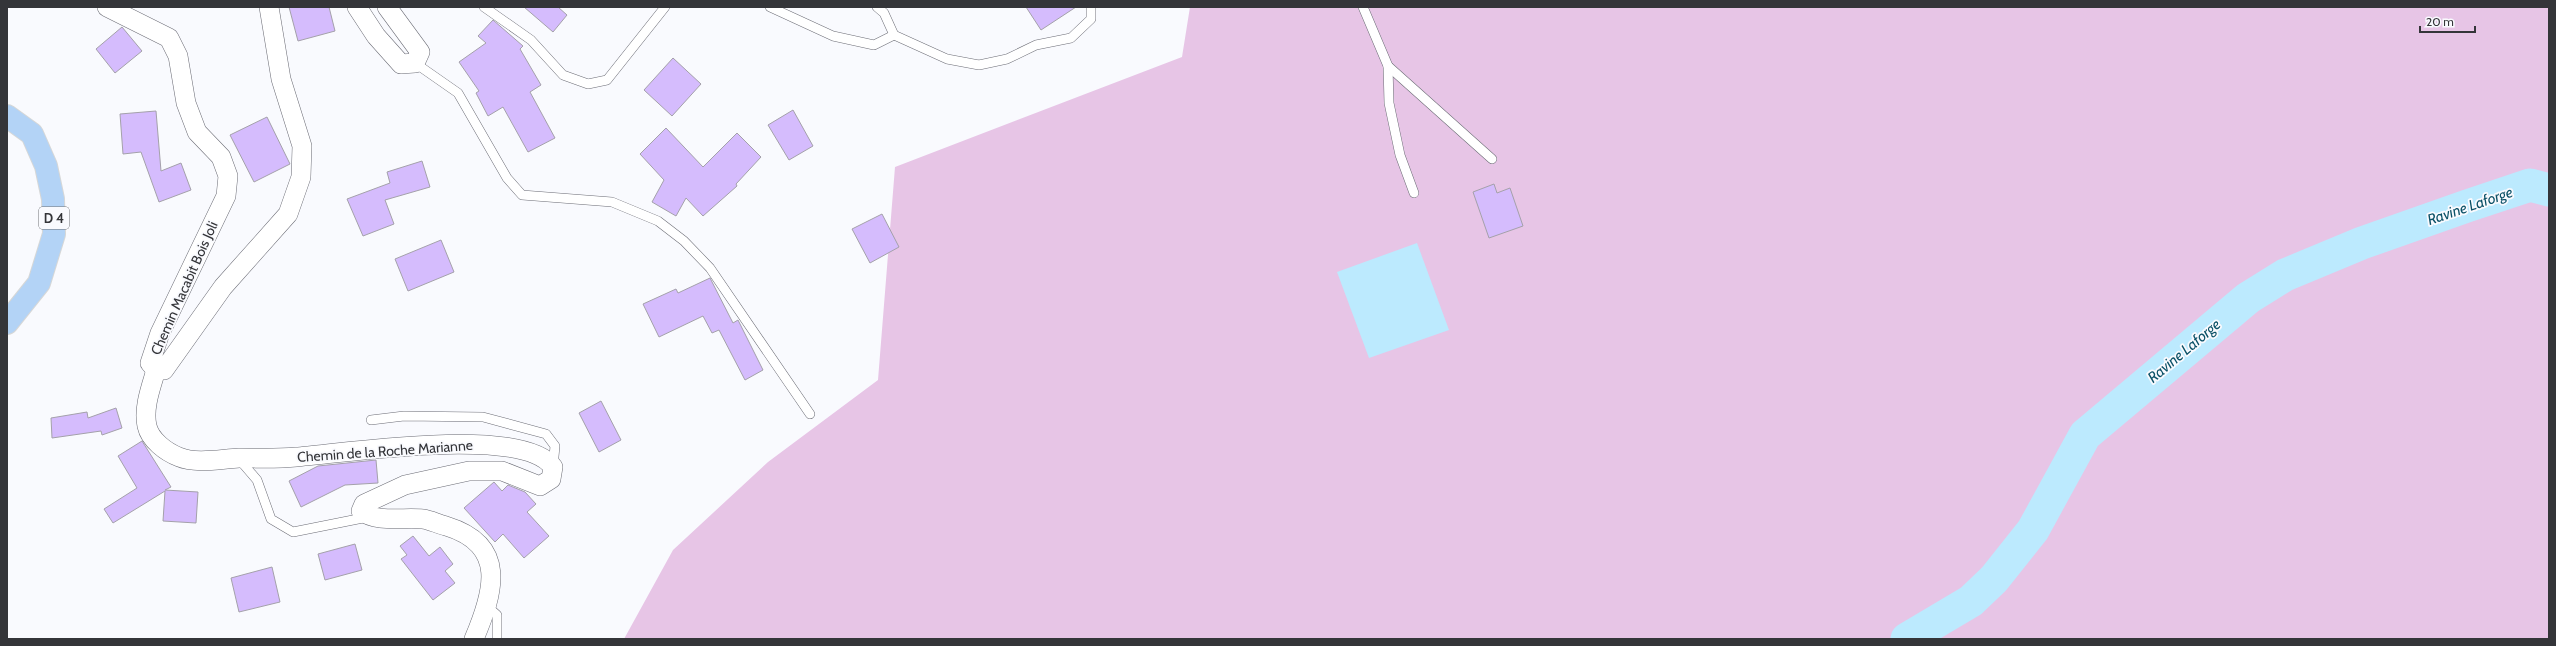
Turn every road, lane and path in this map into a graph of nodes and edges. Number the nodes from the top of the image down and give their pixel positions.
1 (107, 7) edge
2 (269, 7) edge
3 (357, 7) edge
4 (387, 7) edge
5 (484, 7) edge
6 (665, 7) edge
7 (770, 7) edge
8 (876, 7) edge
9 (1091, 7) edge
10 (1363, 7) edge
11 (894, 34) junction
12 (415, 63) junction
13 (1388, 66) junction
14 (7, 116) edge
15 (1492, 159) dead end
16 (1414, 193) dead end
17 (7, 323) edge
18 (156, 370) junction
19 (810, 414) dead end
20 (371, 420) dead end
21 (238, 458) junction
22 (554, 467) junction
23 (369, 517) junction
24 (488, 607) junction
25 (474, 639) edge
26 (498, 639) edge

1 - 18 street, Chemin Macabit Bois Joli
2 - 18 street, Chemin Macabit Bois Joli
3 - 12 street
4 - 12 street
5 - 6 lane
7 - 11 lane
8 - 11 lane
9 - 11 lane
10 - 13 lane
12 - 19 lane
13 - 15 lane
13 - 16 lane
14 - 17 main road, D 4
18 - 21 street, Chemin de la Roche Marianne
20 - 22 lane
21 - 22 street, Chemin de la Roche Marianne
21 - 23 lane
22 - 23 street, Chemin de la Roche Marianne
23 - 24 street
24 - 25 street
24 - 26 lane

